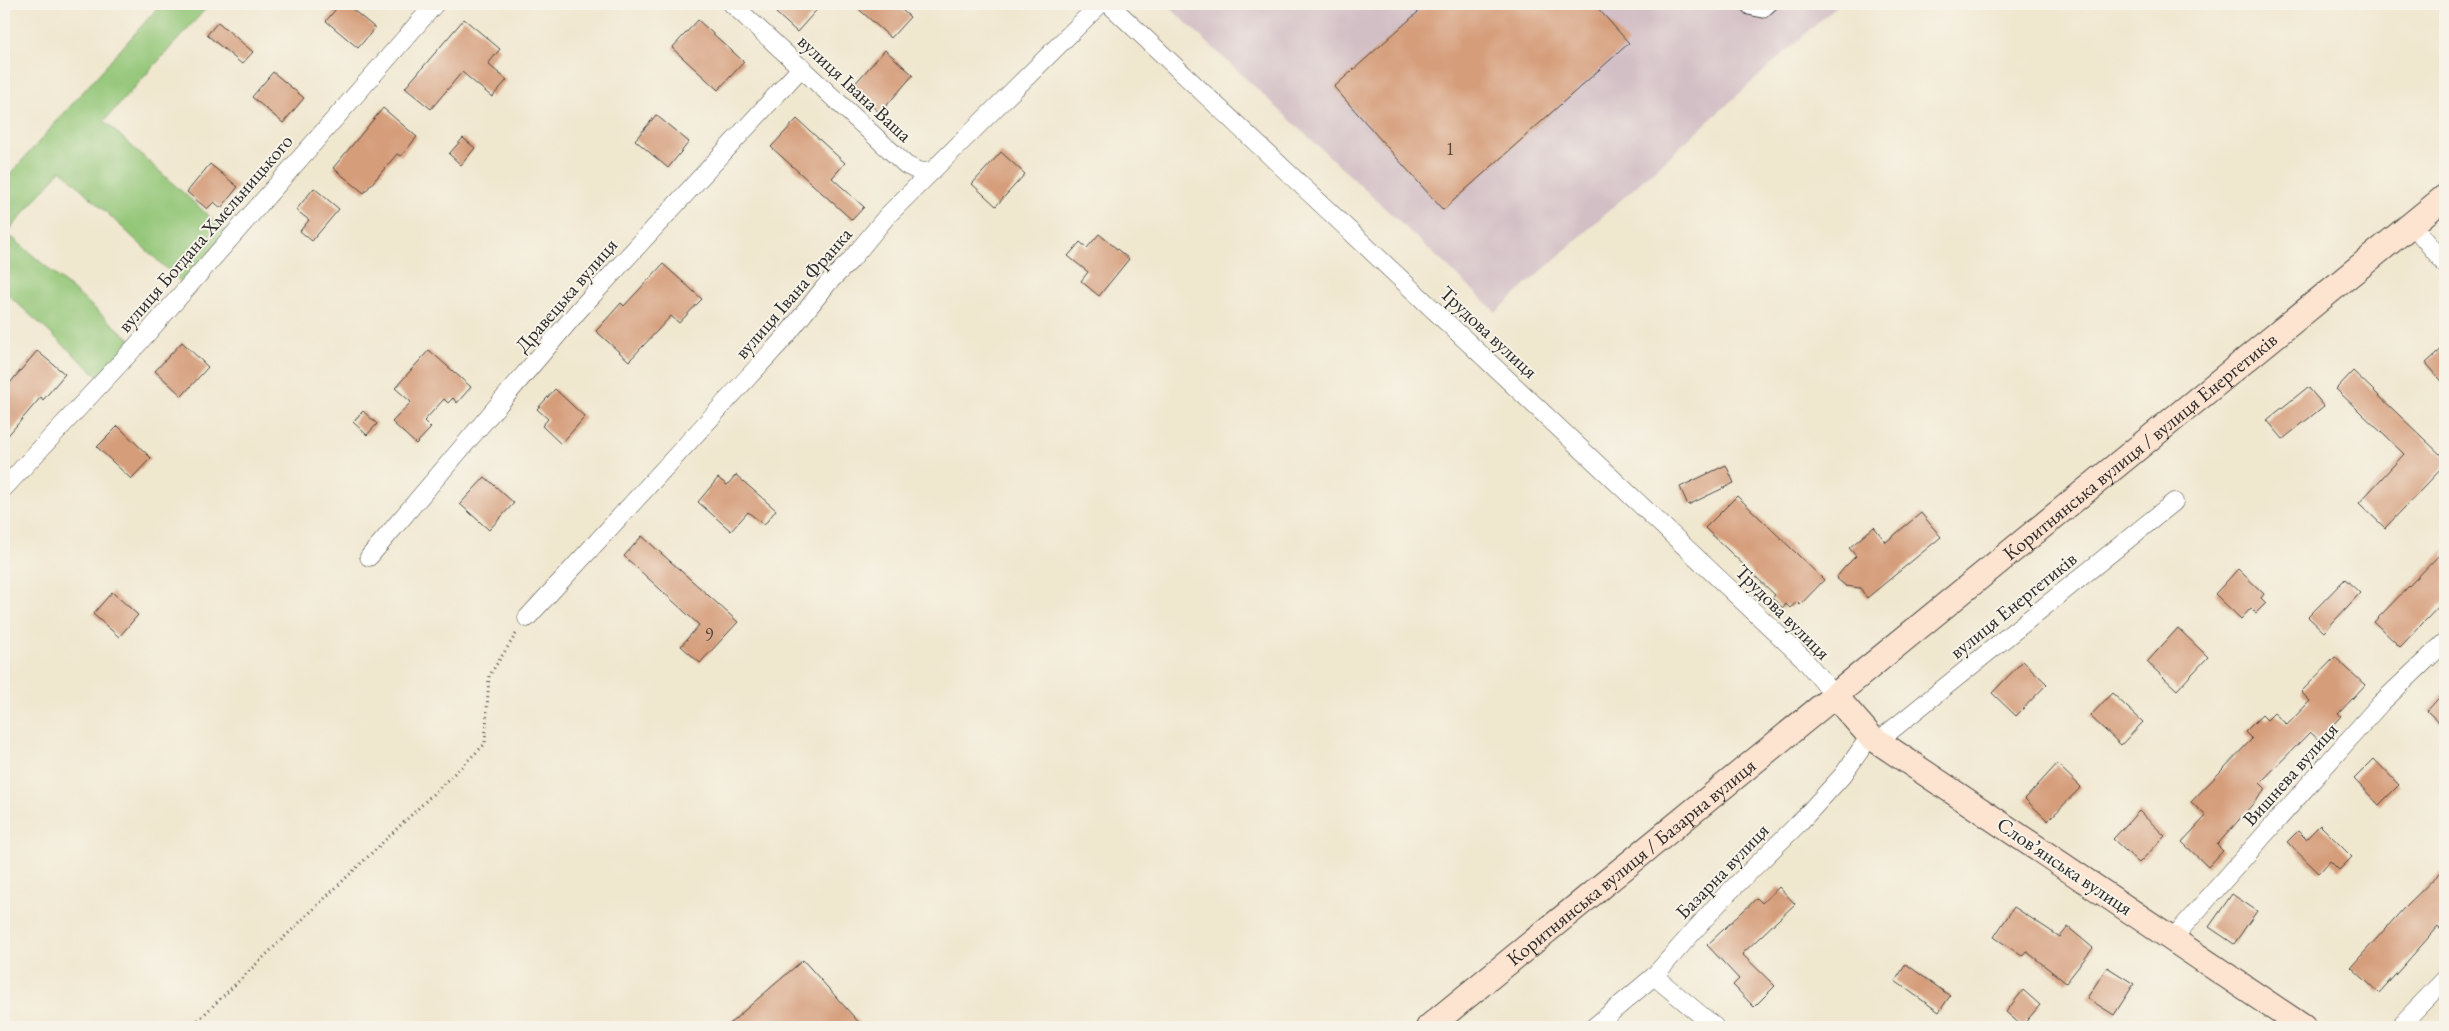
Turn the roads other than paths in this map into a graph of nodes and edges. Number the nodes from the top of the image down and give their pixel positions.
1 (435, 4) edge
2 (732, 4) edge
3 (1100, 4) edge
4 (1109, 4) edge
5 (1743, 4) edge
6 (1774, 4) edge
7 (802, 67) junction
8 (932, 171) junction
9 (2445, 197) edge
10 (2412, 224) junction
11 (2445, 264) edge
12 (4, 488) edge
13 (2174, 502) dead end
14 (369, 557) dead end
15 (527, 618) road end
16 (2445, 642) edge
17 (1835, 696) junction
18 (1874, 738) junction
19 (2172, 939) junction
20 (1654, 976) junction
21 (2445, 979) edge
22 (1437, 1025) edge
23 (1594, 1027) edge
24 (1715, 1027) edge
25 (2303, 1027) edge
26 (2399, 1027) edge

1 - 12 street, вулиця Богдана Хмельницького
2 - 7 street, вулиця Івана Ваша
3 - 8 street, вулиця Івана Франка
4 - 17 street, Трудова вулиця
5 - 6 lane
7 - 8 street, вулиця Івана Ваша
7 - 14 street, Дравецька вулиця
8 - 15 street, вулиця Івана Франка
9 - 10 street, Коритнянська вулиця / вулиця Енергетиків
10 - 11 street
10 - 17 street, Коритнянська вулиця / вулиця Енергетиків
13 - 18 street, вулиця Енергетиків
16 - 19 street, Вишнева вулиця
17 - 18 street, Словʼянська вулиця
17 - 22 street, Коритнянська вулиця / Базарна вулиця
18 - 19 street, Словʼянська вулиця
18 - 20 street, Базарна вулиця
19 - 25 street, Словʼянська вулиця
20 - 23 street, Базарна вулиця
20 - 24 street
21 - 26 street

